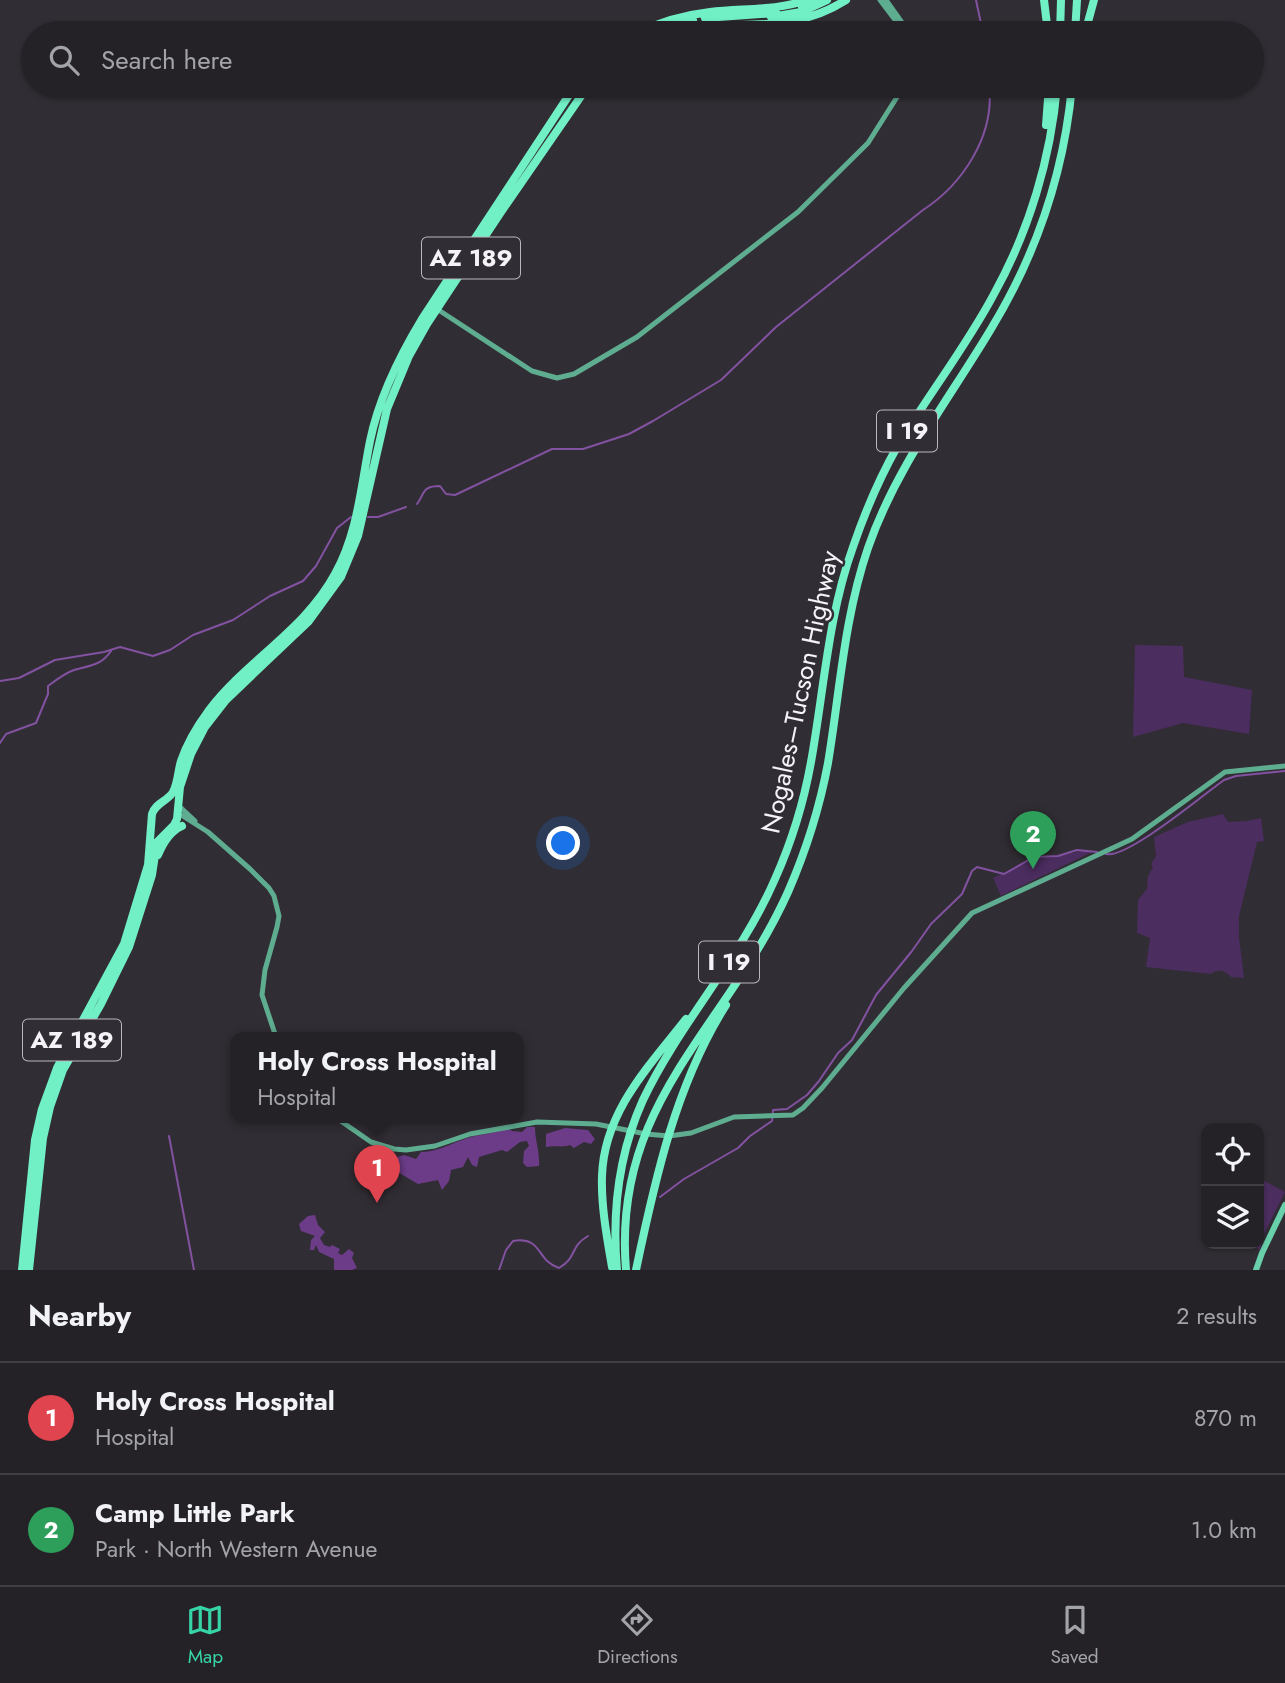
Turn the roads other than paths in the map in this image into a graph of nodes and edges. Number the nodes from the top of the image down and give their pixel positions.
1 (807, 0) edge
2 (819, 0) edge
3 (827, 0) edge
4 (846, 0) edge
5 (880, 0) edge
6 (886, 0) edge
7 (1044, 0) edge
8 (1061, 0) edge
9 (1077, 0) edge
10 (1094, 0) edge
11 (893, 12) junction
12 (668, 21) edge
13 (688, 21) edge
14 (722, 21) edge
15 (797, 21) edge
16 (899, 21) edge
17 (1047, 21) edge
18 (1060, 21) edge
19 (1076, 21) edge
20 (1088, 21) edge
21 (565, 98) edge
22 (571, 98) edge
23 (578, 98) edge
24 (896, 98) edge
25 (1049, 98) edge
26 (1054, 98) edge
27 (1071, 98) edge
28 (532, 151) junction
29 (463, 257) junction
30 (1010, 261) junction
31 (437, 309) junction
32 (405, 354) junction
33 (362, 503) junction
34 (356, 533) junction
35 (200, 730) junction
36 (1285, 766) edge
37 (162, 802) junction
38 (178, 809) junction
39 (152, 820) junction
40 (183, 826) junction
41 (171, 828) junction
42 (213, 838) junction
43 (152, 875) junction
44 (748, 966) junction
45 (725, 968) junction
46 (274, 1032) edge
47 (344, 1123) edge
48 (611, 1127) junction
49 (669, 1136) junction
50 (1285, 1205) edge
51 (22, 1270) edge
52 (29, 1270) edge
53 (614, 1270) edge
54 (626, 1270) edge
55 (636, 1270) edge
56 (1256, 1270) edge

1 - 12 highway
2 - 13 highway
3 - 14 highway
4 - 15 highway
5 - 11 street
6 - 11 street
7 - 17 highway
8 - 18 highway
9 - 19 highway
10 - 20 highway
11 - 16 street
21 - 28 highway, AZ 189
22 - 28 highway
23 - 31 highway, AZ 189
24 - 31 street
25 - 30 highway
26 - 30 highway, Nogales–Tucson Highway / I 19
27 - 44 highway, Nogales–Tucson Highway / I 19
28 - 29 highway, AZ 189
29 - 31 highway
29 - 32 highway, AZ 189
30 - 45 highway, Nogales–Tucson Highway / I 19
31 - 32 highway
32 - 33 highway, AZ 189
32 - 33 highway, AZ 189
33 - 34 highway, AZ 189
33 - 34 highway, AZ 189
34 - 35 highway, AZ 189
35 - 37 highway, AZ 189
35 - 38 highway, AZ 189
36 - 49 street
37 - 38 highway
37 - 39 highway, AZ 189
38 - 41 highway, AZ 189
38 - 42 street
39 - 41 highway
39 - 51 highway, AZ 189
40 - 41 street
40 - 42 street
40 - 43 highway
41 - 43 highway, AZ 189
42 - 46 street
43 - 52 highway, AZ 189
44 - 49 highway
44 - 54 highway, Nogales–Tucson Highway / I 19
45 - 48 highway
45 - 53 highway, Nogales–Tucson Highway / I 19
47 - 48 street
48 - 49 street
48 - 53 highway
49 - 55 highway
50 - 56 main road

